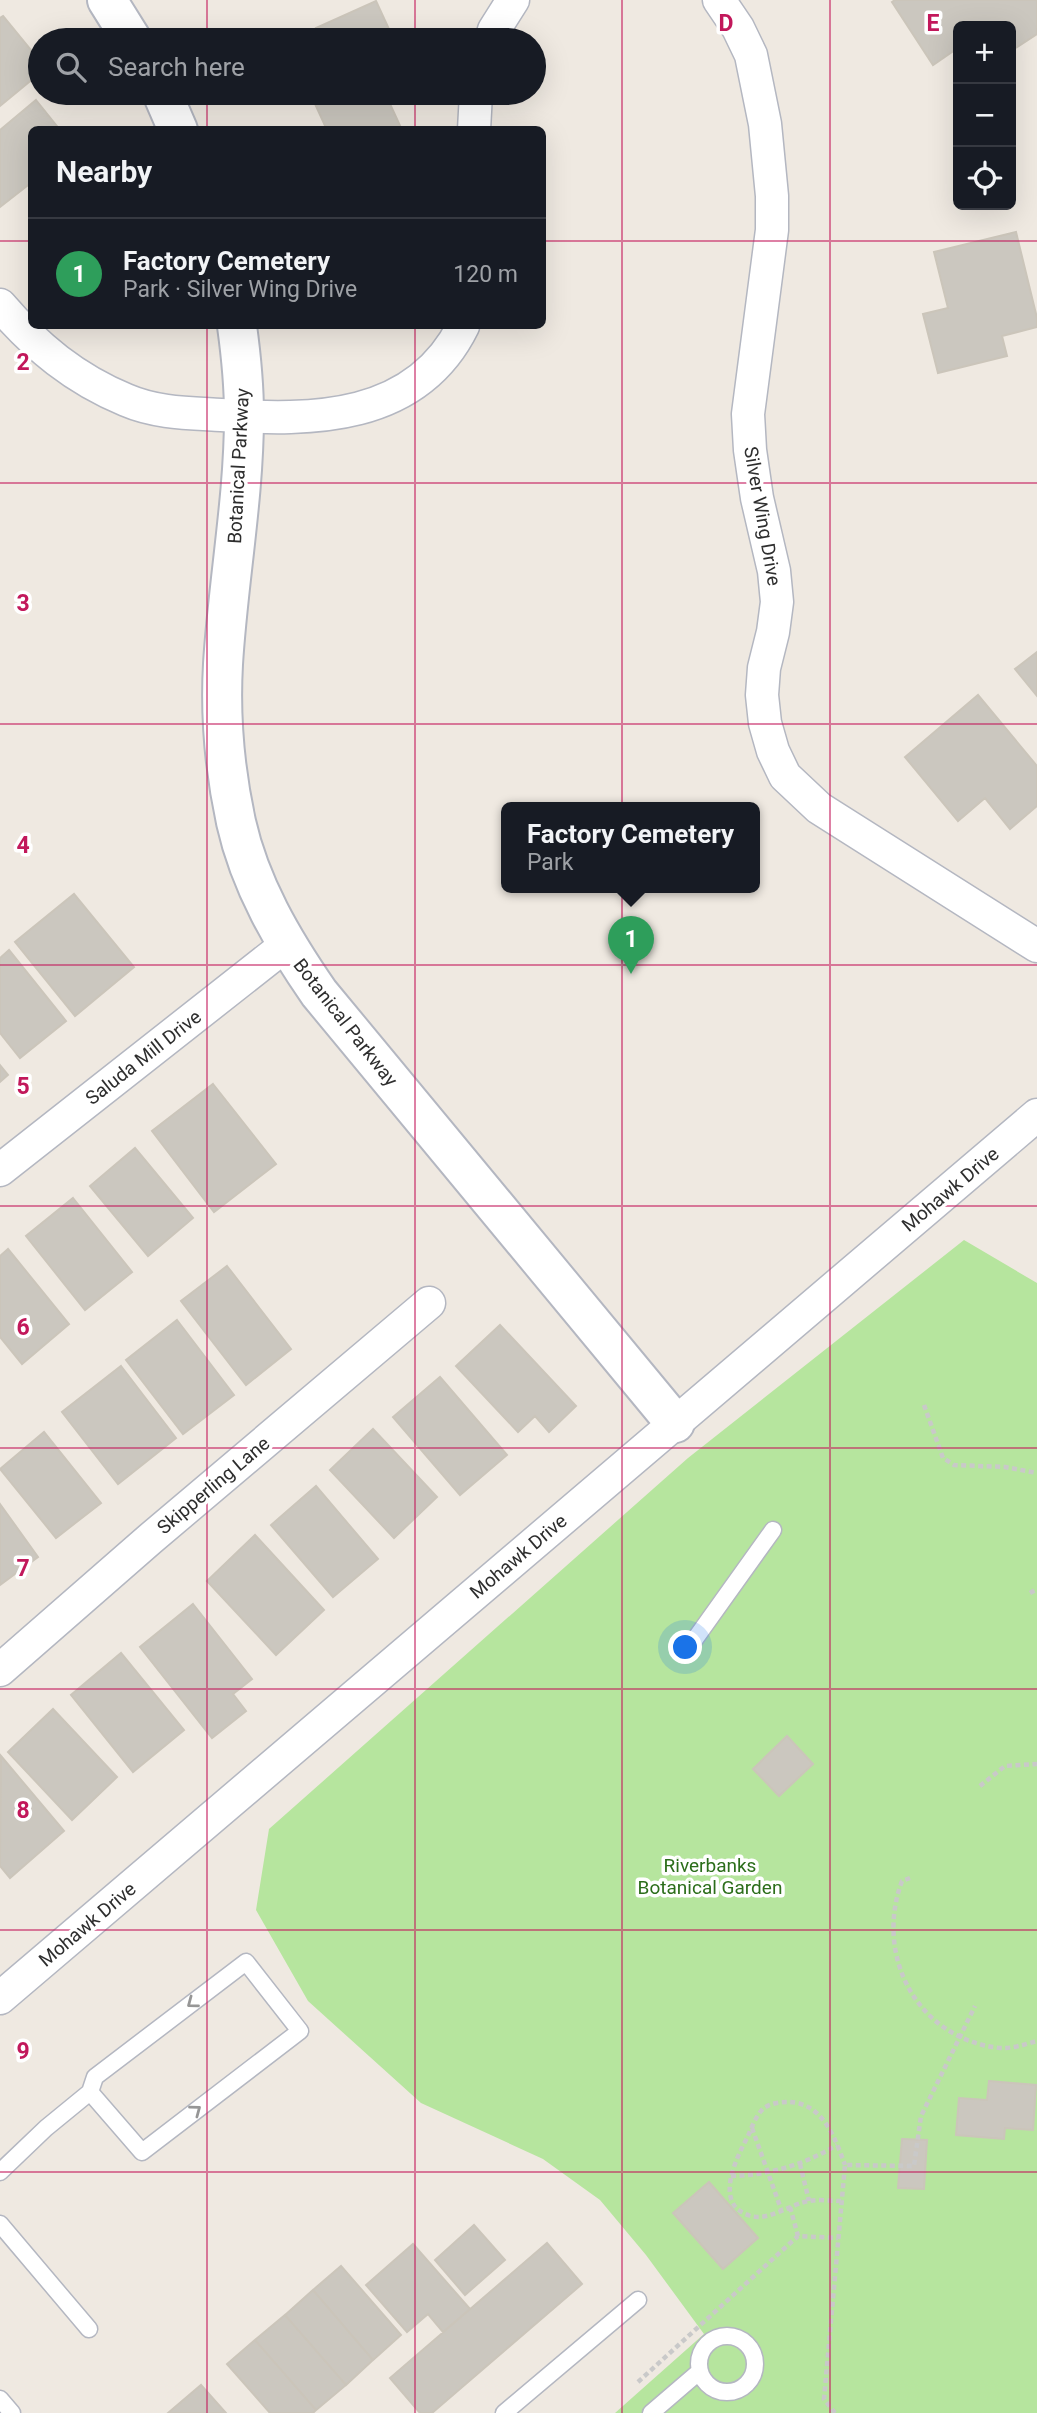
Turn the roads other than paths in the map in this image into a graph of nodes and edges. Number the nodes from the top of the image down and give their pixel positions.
1 (107, 0) edge
2 (513, 0) edge
3 (719, 0) edge
4 (124, 28) edge
5 (495, 28) edge
6 (167, 105) edge
7 (475, 105) edge
8 (176, 126) edge
9 (474, 126) edge
10 (0, 305) edge
11 (237, 329) edge
12 (461, 329) edge
13 (244, 416) junction
14 (286, 945) junction
15 (1037, 946) edge
16 (1037, 1115) edge
17 (0, 1170) edge
18 (429, 1303) dead end
19 (675, 1423) junction
20 (774, 1530) dead end
21 (685, 1653) dead end
22 (0, 1670) edge
23 (0, 1998) edge
24 (92, 2084) junction
25 (0, 2172) edge
26 (0, 2224) edge
27 (638, 2300) dead end
28 (89, 2329) dead end
29 (700, 2371) dead end
30 (0, 2399) edge
31 (12, 2413) edge
32 (504, 2413) edge
33 (652, 2413) edge

1 - 4 street
2 - 5 street
3 - 15 street, Silver Wing Drive
6 - 8 street
7 - 9 street
10 - 13 street
11 - 13 street, Botanical Parkway
12 - 13 street
13 - 14 street, Botanical Parkway
14 - 17 street, Saluda Mill Drive
14 - 19 street, Botanical Parkway
16 - 19 street, Mohawk Drive
18 - 22 street, Skipperling Lane
19 - 23 street, Mohawk Drive
20 - 21 lane
24 -> 24 lane
24 - 25 lane
26 - 28 lane
27 - 32 lane
29 - 33 lane
30 - 31 lane

